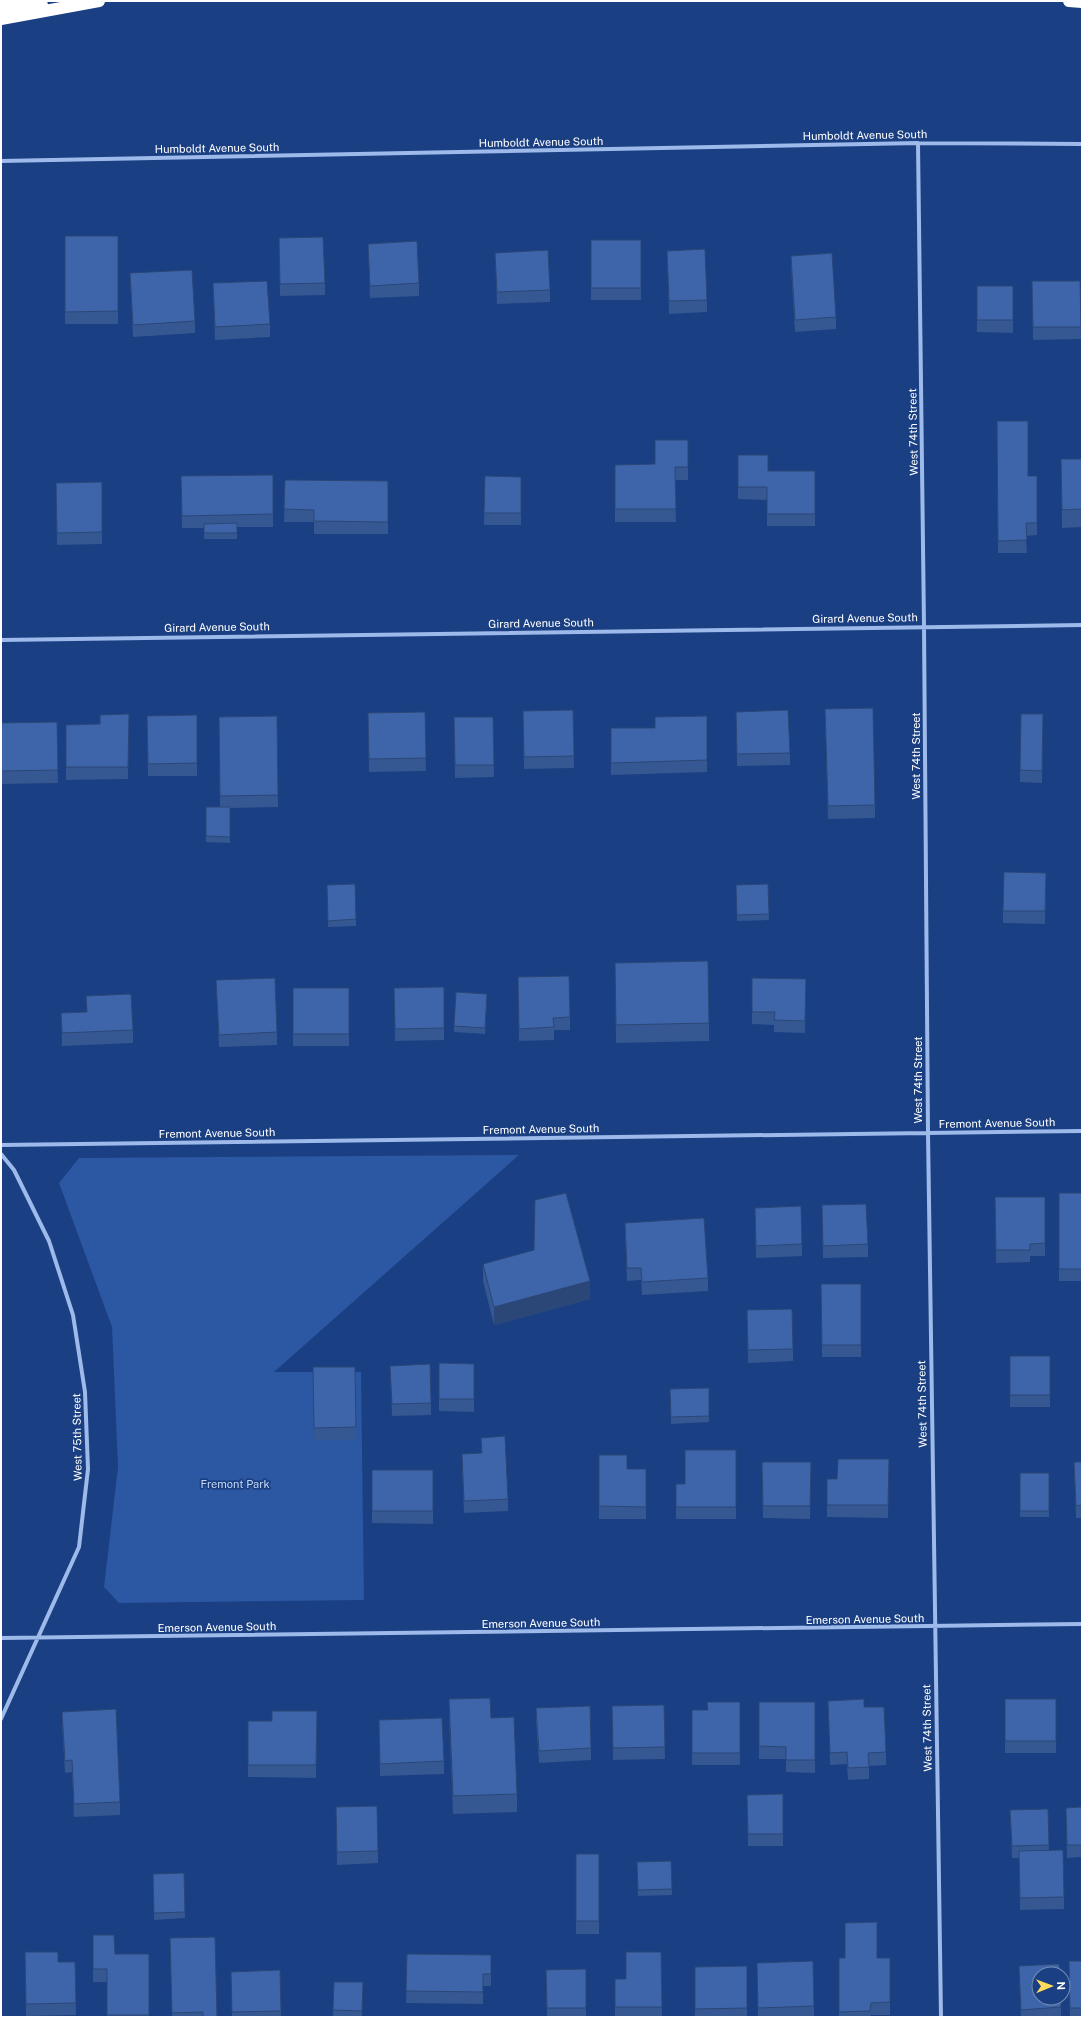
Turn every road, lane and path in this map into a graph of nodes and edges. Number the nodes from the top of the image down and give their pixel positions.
1 (83, 1) edge
2 (99, 1) edge
3 (1069, 1) edge
4 (1082, 2) edge
5 (1, 8) edge
6 (1, 19) edge
7 (918, 143) junction
8 (1082, 144) edge
9 (1, 162) edge
10 (1082, 625) edge
11 (924, 626) junction
12 (1, 640) edge
13 (1082, 1130) edge
14 (928, 1133) junction
15 (1, 1145) edge
16 (1, 1154) edge
17 (1082, 1624) edge
18 (934, 1627) junction
19 (1, 1638) edge
20 (39, 1638) junction
21 (1, 1719) edge
22 (941, 2017) edge

1 - 5 highway
2 - 6 highway
3 - 4 highway
7 - 8 street, Humboldt Avenue South
7 - 9 street, Humboldt Avenue South
7 - 11 street, West 74th Street
10 - 11 street, Girard Avenue South
11 - 12 street, Girard Avenue South
11 - 14 street, West 74th Street
13 - 14 street, Fremont Avenue South
14 - 15 street, Fremont Avenue South
14 - 18 street, West 74th Street
16 - 20 street, West 75th Street
17 - 18 street, Emerson Avenue South
18 - 20 street, Emerson Avenue South
18 - 22 street, West 74th Street
19 - 20 street, Emerson Avenue South
20 - 21 street, West 75th Street

